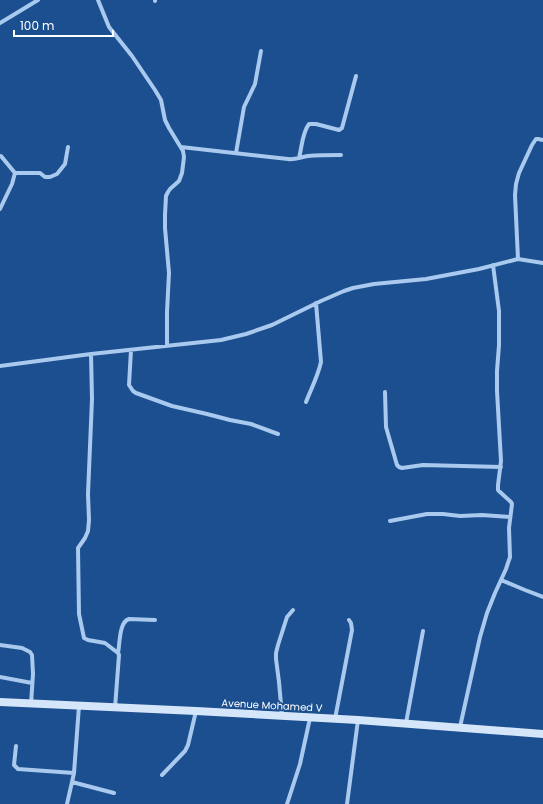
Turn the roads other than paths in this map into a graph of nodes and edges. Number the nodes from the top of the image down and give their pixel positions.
1 (38, 0) edge
2 (98, 0) edge
3 (0, 23) edge
4 (261, 51) dead end
5 (356, 76) dead end
6 (543, 140) edge
7 (68, 147) dead end
8 (181, 147) junction
9 (236, 153) junction
10 (341, 155) dead end
11 (1, 156) dead end
12 (299, 158) junction
13 (15, 173) junction
14 (0, 209) edge
15 (518, 259) junction
16 (543, 263) edge
17 (493, 265) junction
18 (316, 303) junction
19 (167, 346) junction
20 (131, 350) junction
21 (91, 354) junction
22 (0, 366) edge
23 (385, 392) dead end
24 (306, 402) dead end
25 (278, 434) dead end
26 (501, 466) junction
27 (510, 517) junction
28 (390, 521) dead end
29 (501, 580) junction
30 (543, 596) edge
31 (293, 610) dead end
32 (155, 620) dead end
33 (349, 620) dead end
34 (424, 632) dead end
35 (0, 645) edge
36 (118, 652) junction
37 (0, 677) edge
38 (32, 683) junction
39 (0, 702) edge
40 (30, 704) junction
41 (79, 706) junction
42 (115, 708) junction
43 (196, 711) junction
44 (282, 716) junction
45 (310, 718) junction
46 (335, 719) junction
47 (358, 720) junction
48 (406, 724) junction
49 (460, 727) junction
50 (543, 734) edge
51 (16, 746) dead end
52 (74, 773) junction
53 (162, 774) dead end
54 (72, 782) junction
55 (114, 793) dead end
56 (67, 804) edge
57 (287, 804) edge
58 (346, 804) edge

1 - 3 street
2 - 8 street
4 - 9 street
5 - 12 street
6 - 15 street
7 - 13 street
8 - 9 street
8 - 19 street
9 - 12 street
10 - 12 street
11 - 13 street
13 - 14 street
15 - 16 street
15 - 17 street
17 - 18 street
17 - 26 street
18 - 19 street
18 - 24 street
19 - 20 street
20 - 21 street
20 - 25 street
21 - 22 street
21 - 36 street
23 - 26 street
26 - 27 street
27 - 28 street
27 - 29 street
29 - 30 street
29 - 49 street
31 - 44 street
32 - 36 street
33 - 46 street
34 - 48 street
35 - 38 street
36 - 42 street
37 - 38 street
38 - 40 street
39 - 40 main road, Avenue Mohamed V
40 - 41 main road, Avenue Mohamed V
41 - 42 main road, Avenue Mohamed V
41 - 52 street
42 - 43 main road, Avenue Mohamed V
43 - 44 main road, Avenue Mohamed V
43 - 53 street
44 - 45 main road, Avenue Mohamed V
45 - 46 main road, Avenue Mohamed V
45 - 57 street
46 - 47 main road, Avenue Mohamed V
47 - 48 main road, Avenue Mohamed V
47 - 58 street
48 - 49 main road, Avenue Mohamed V
49 - 50 main road, Avenue Mohamed V
51 - 52 street
52 - 54 street
54 - 55 street
54 - 56 street

